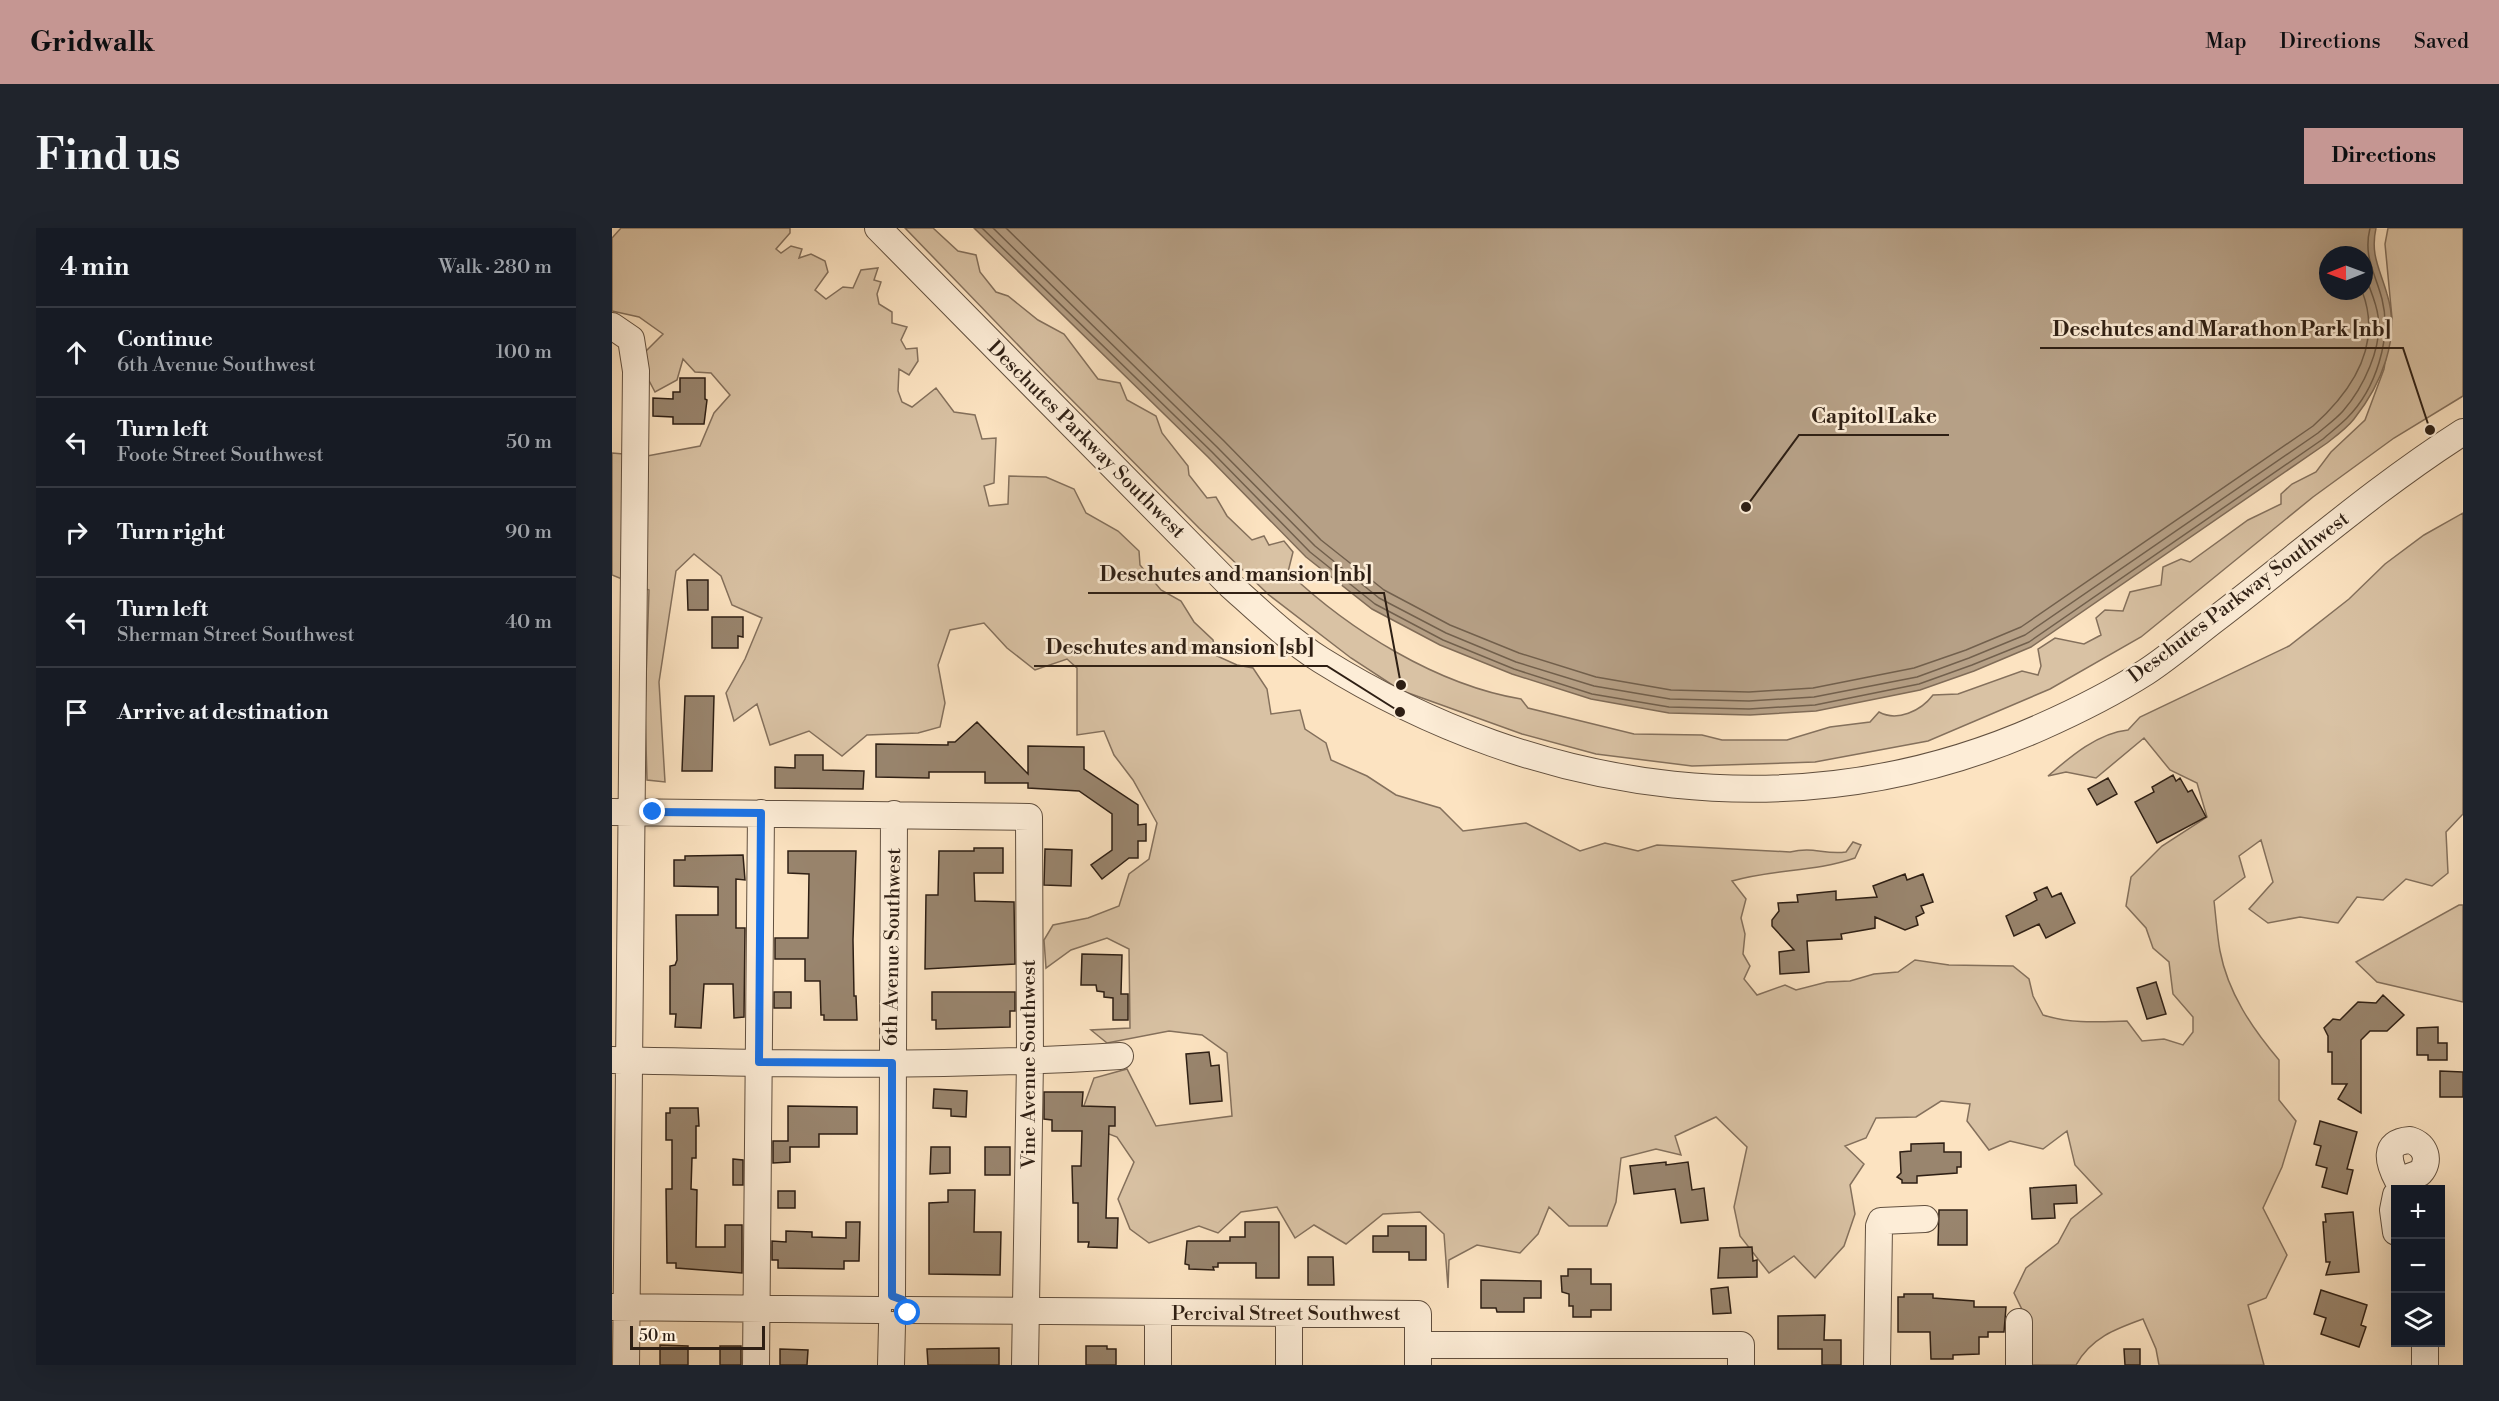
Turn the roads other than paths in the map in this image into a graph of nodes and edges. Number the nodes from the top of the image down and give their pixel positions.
1 (878, 228) edge
2 (612, 326) edge
3 (2463, 432) edge
4 (621, 812) edge
5 (761, 813) junction
6 (894, 814) junction
7 (621, 1011) edge
8 (1120, 1056) dead end
9 (620, 1061) edge
10 (1030, 1061) junction
11 (759, 1062) junction
12 (892, 1063) junction
13 (1925, 1219) dead end
14 (620, 1307) edge
15 (757, 1310) junction
16 (892, 1310) junction
17 (1025, 1312) junction
18 (1158, 1313) junction
19 (1289, 1313) junction
20 (2019, 1322) dead end
21 (2425, 1347) edge
22 (1418, 1355) edge
23 (1741, 1355) edge
24 (626, 1365) edge
25 (756, 1365) edge
26 (891, 1365) edge
27 (1025, 1365) edge
28 (1158, 1365) edge
29 (1289, 1365) edge
30 (1877, 1365) edge
31 (2019, 1365) edge
32 (2426, 1365) edge

1 - 3 street, Deschutes Parkway Southwest
2 - 4 street
4 - 5 street
4 - 7 street
5 - 6 street
5 - 11 street
6 - 10 street, Vine Avenue Southwest
6 - 12 street, 6th Avenue Southwest
7 - 9 street
8 - 10 street
9 - 11 street
9 - 14 street
10 - 12 street
10 - 17 street, Vine Avenue Southwest
11 - 12 street
11 - 15 street
12 - 16 street, 6th Avenue Southwest
13 - 30 street
14 - 15 street, Percival Street Southwest
14 - 24 street
15 - 16 street, Percival Street Southwest
15 - 25 street
16 - 17 street, Percival Street Southwest
16 - 26 street, 6th Avenue Southwest
17 - 18 street, Percival Street Southwest
17 - 27 street, Vine Avenue Southwest
18 - 19 street, Percival Street Southwest
18 - 28 street
19 - 22 street, Percival Street Southwest
19 - 29 street
20 - 31 street
21 - 32 street
22 - 23 street, Percival Street Southwest

